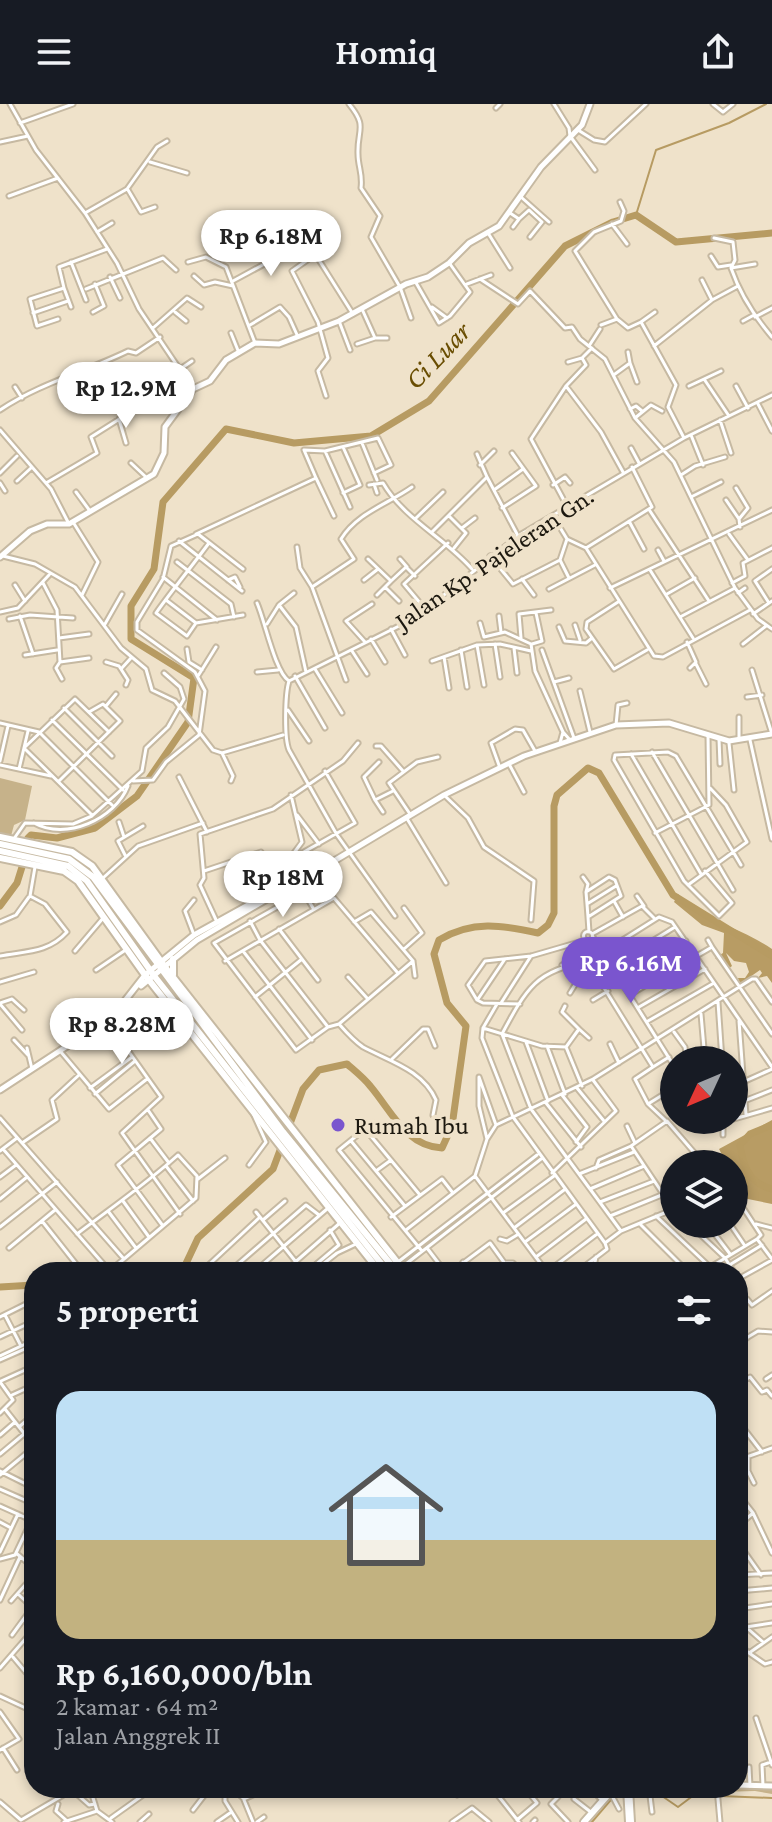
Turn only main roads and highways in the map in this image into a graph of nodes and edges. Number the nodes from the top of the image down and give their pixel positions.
1 (590, 104) edge
2 (1, 555) edge
3 (772, 734) edge
4 (0, 837) edge
5 (2, 850) edge
6 (260, 902) junction
7 (173, 959) junction
8 (155, 971) junction
9 (173, 977) junction
10 (0, 1090) edge
11 (260, 1109) junction
12 (301, 1158) junction
13 (367, 1239) junction
14 (376, 1262) edge
15 (382, 1262) edge
16 (393, 1262) edge
17 (748, 1786) edge
18 (772, 1786) edge
19 (604, 1798) edge
20 (628, 1798) edge
21 (584, 1822) edge
22 (630, 1822) edge

1 - 2 main road
3 - 6 main road
4 - 8 main road
5 - 8 main road
5 - 8 main road
6 - 7 main road
6 - 8 main road
7 - 8 main road
7 - 9 main road
8 - 9 main road
8 - 10 main road
8 - 11 main road
8 - 11 main road
9 - 11 main road
11 - 12 main road
11 - 12 main road
12 - 13 main road
12 - 13 main road
12 - 13 main road
13 - 14 main road
13 - 15 main road
13 - 16 main road
17 - 18 main road
19 - 21 main road
20 - 22 highway

